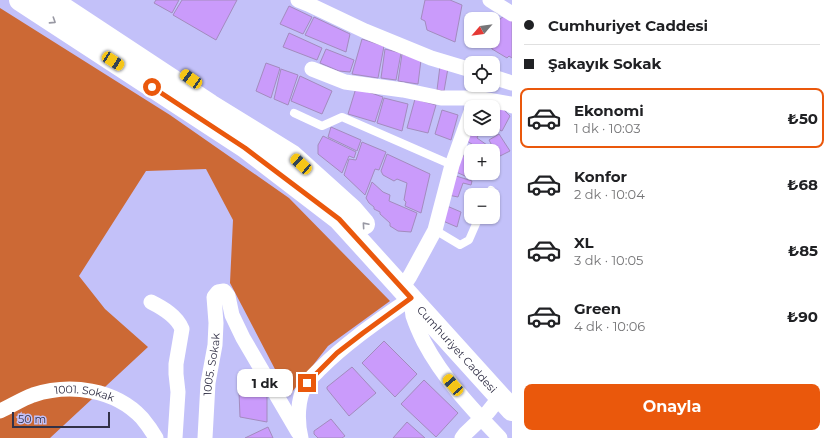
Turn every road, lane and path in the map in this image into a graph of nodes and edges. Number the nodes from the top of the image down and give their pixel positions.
1 (20, 0) edge
2 (51, 0) edge
3 (77, 0) edge
4 (298, 0) edge
5 (490, 0) edge
6 (512, 14) edge
7 (464, 68) edge
8 (312, 69) dead end
9 (500, 79) edge
10 (512, 82) edge
11 (512, 103) edge
12 (464, 104) edge
13 (500, 104) edge
14 (294, 113) dead end
15 (464, 131) edge
16 (291, 155) junction
17 (452, 165) junction
18 (476, 224) edge
19 (435, 230) junction
20 (408, 287) junction
21 (151, 302) dead end
22 (508, 399) edge
23 (0, 411) edge
24 (481, 418) junction
25 (301, 437) edge
26 (156, 438) edge
27 (175, 438) edge
28 (205, 438) edge
29 (462, 438) edge
30 (500, 438) edge

1 -> 20 main road, Cumhuriyet Caddesi
2 - 16 main road, Cumhuriyet Caddesi
3 - 16 main road
4 - 7 street
5 - 6 street
8 - 12 street
9 - 10 street
11 - 13 street
14 - 17 lane
15 - 17 street
20 -> 16 main road, Cumhuriyet Caddesi
17 - 19 street
18 - 19 lane
19 - 20 street
20 - 22 main road, Cumhuriyet Caddesi
20 - 24 street
20 - 25 street
21 - 27 street
22 - 24 street
23 - 26 street, 1001. Sokak
24 - 29 street
24 - 30 street
25 - 28 street, 1005. Sokak

